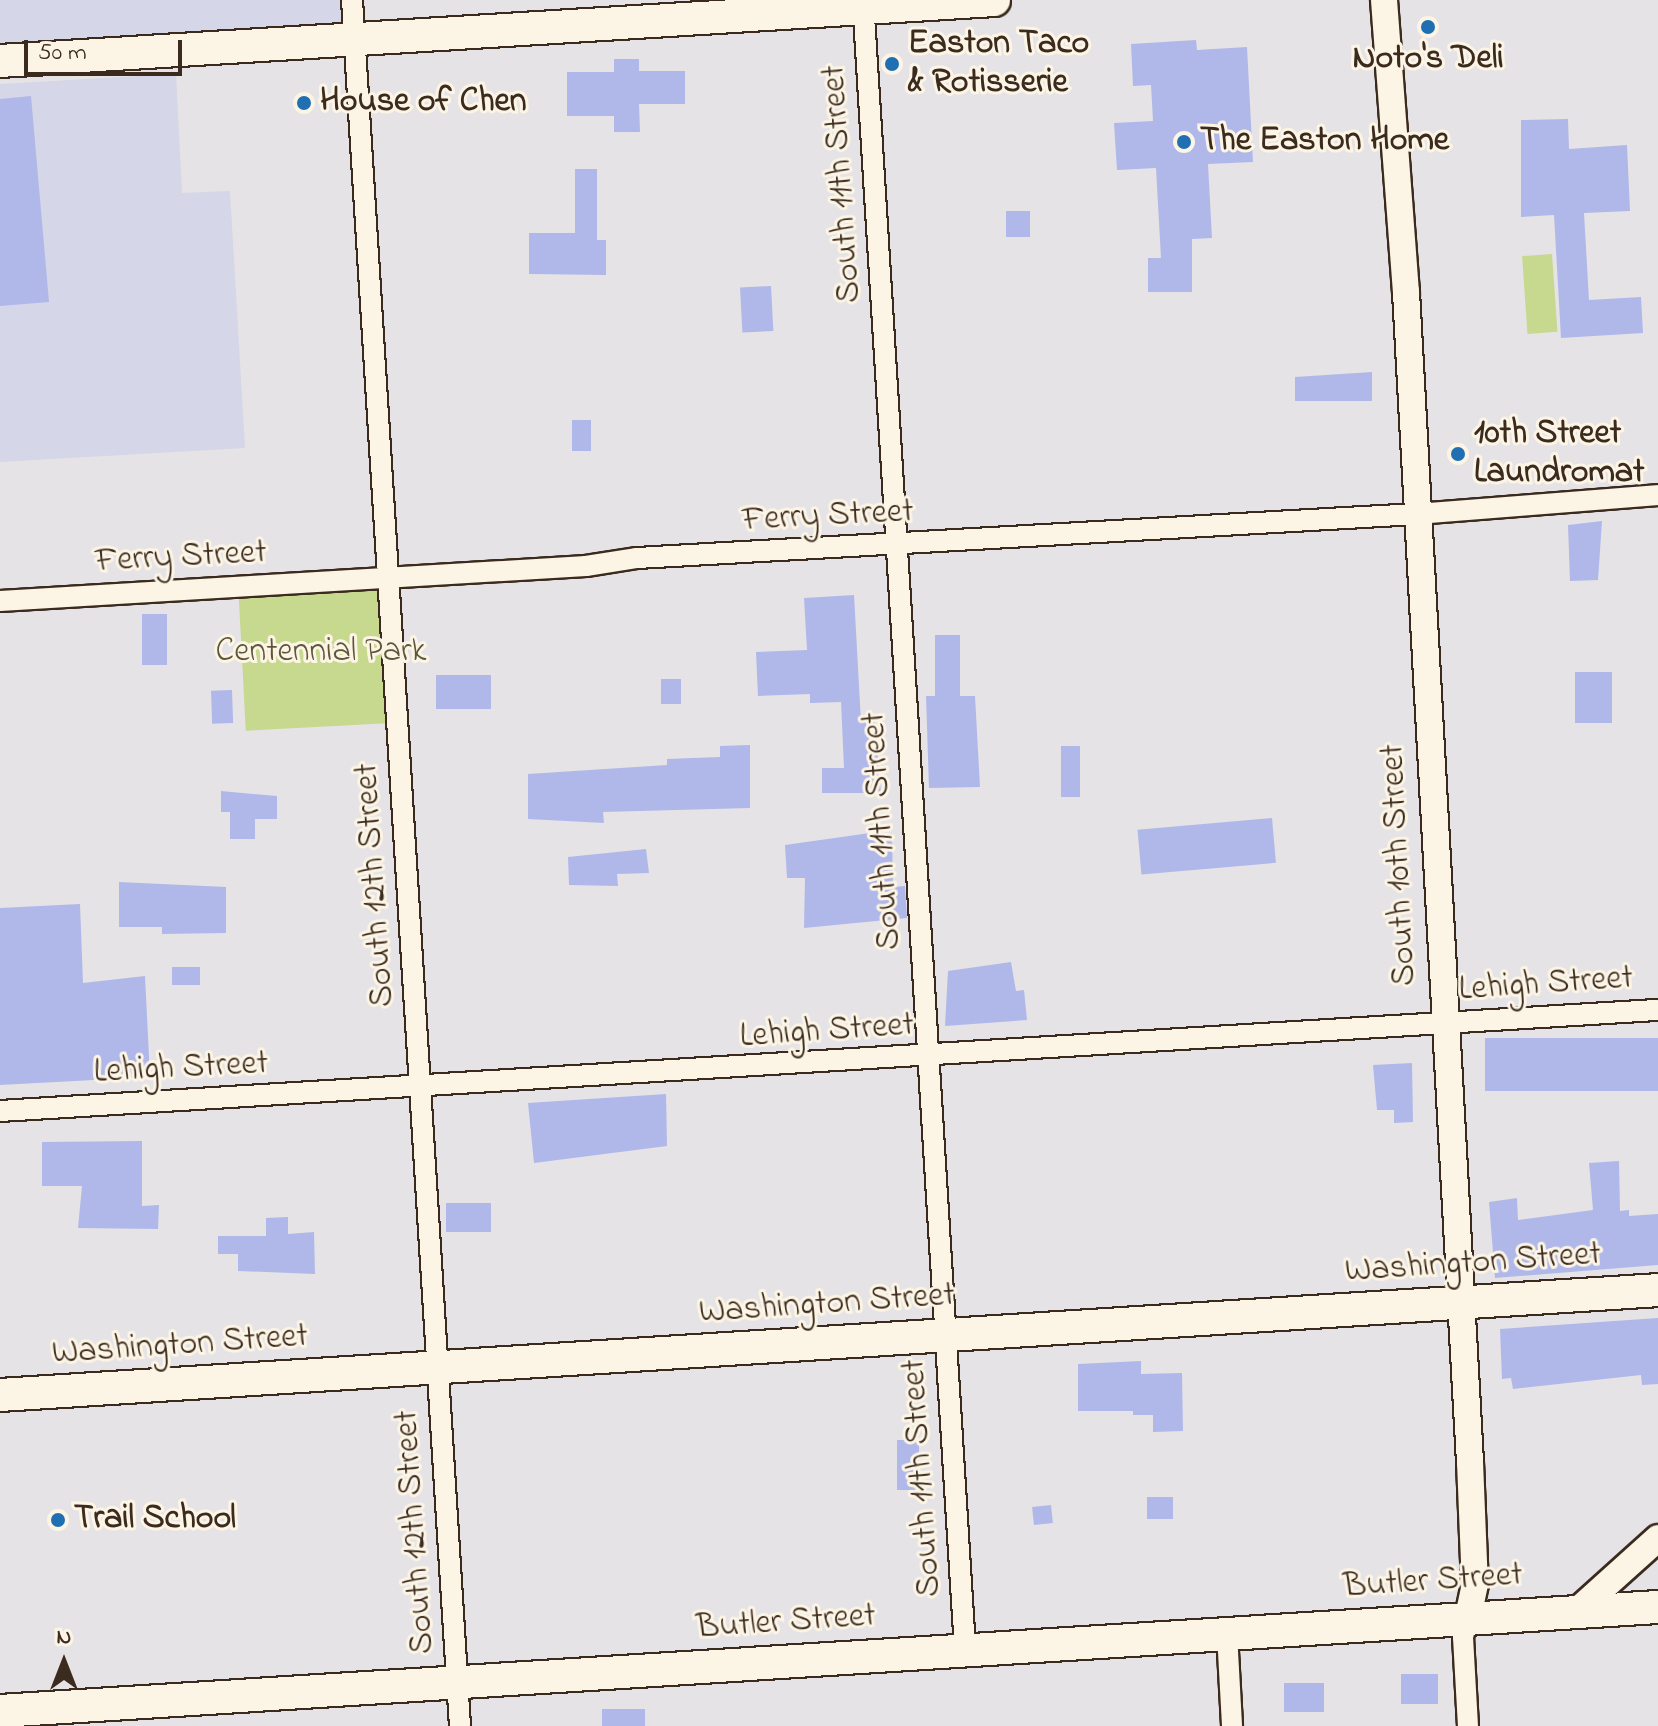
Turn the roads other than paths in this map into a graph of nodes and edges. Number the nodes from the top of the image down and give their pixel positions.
1 (352, 0) edge
2 (994, 0) edge
3 (1384, 0) edge
4 (864, 4) edge
5 (355, 40) junction
6 (0, 61) edge
7 (1658, 495) edge
8 (1417, 514) junction
9 (897, 547) junction
10 (389, 578) junction
11 (0, 601) edge
12 (1658, 1010) edge
13 (1445, 1023) junction
14 (929, 1057) junction
15 (420, 1089) junction
16 (0, 1111) edge
17 (1658, 1290) edge
18 (1461, 1303) junction
19 (946, 1335) junction
20 (438, 1367) junction
21 (0, 1395) edge
22 (1658, 1538) edge
23 (1658, 1607) edge
24 (1577, 1611) junction
25 (1468, 1617) junction
26 (1227, 1633) junction
27 (965, 1650) junction
28 (458, 1682) junction
29 (0, 1711) edge
30 (460, 1726) edge
31 (1232, 1726) edge
32 (1468, 1726) edge

1 - 5 street, South 12th Street
2 - 4 main road
3 - 8 street, South 10th Street
4 - 5 main road
4 - 9 street, South 11th Street
5 - 6 main road
5 - 10 street, South 12th Street
7 - 8 street, Ferry Street
8 - 9 street, Ferry Street
8 - 13 street, South 10th Street
9 - 10 street, Ferry Street
9 - 14 street, South 11th Street
10 - 11 street, Ferry Street
10 - 15 street, South 12th Street
12 - 13 street, Lehigh Street
13 - 14 street, Lehigh Street
13 - 18 street, South 10th Street
14 - 15 street, Lehigh Street
14 - 19 street, South 11th Street
15 - 16 street, Lehigh Street
15 - 20 street, South 12th Street
17 - 18 main road, Washington Street
18 - 19 main road, Washington Street
18 - 25 street, South 10th Street
19 - 20 main road, Washington Street
19 - 27 street, South 11th Street
20 - 21 main road, Washington Street
20 - 28 street, South 12th Street
22 - 24 street
23 - 24 main road, Butler Street
24 - 25 main road, Butler Street
25 - 26 main road, Butler Street
25 - 32 street, South 10th Street
26 - 27 main road, Butler Street
26 - 31 street
27 - 28 main road, Butler Street
28 - 29 main road, Butler Street
28 - 30 street, South 12th Street

